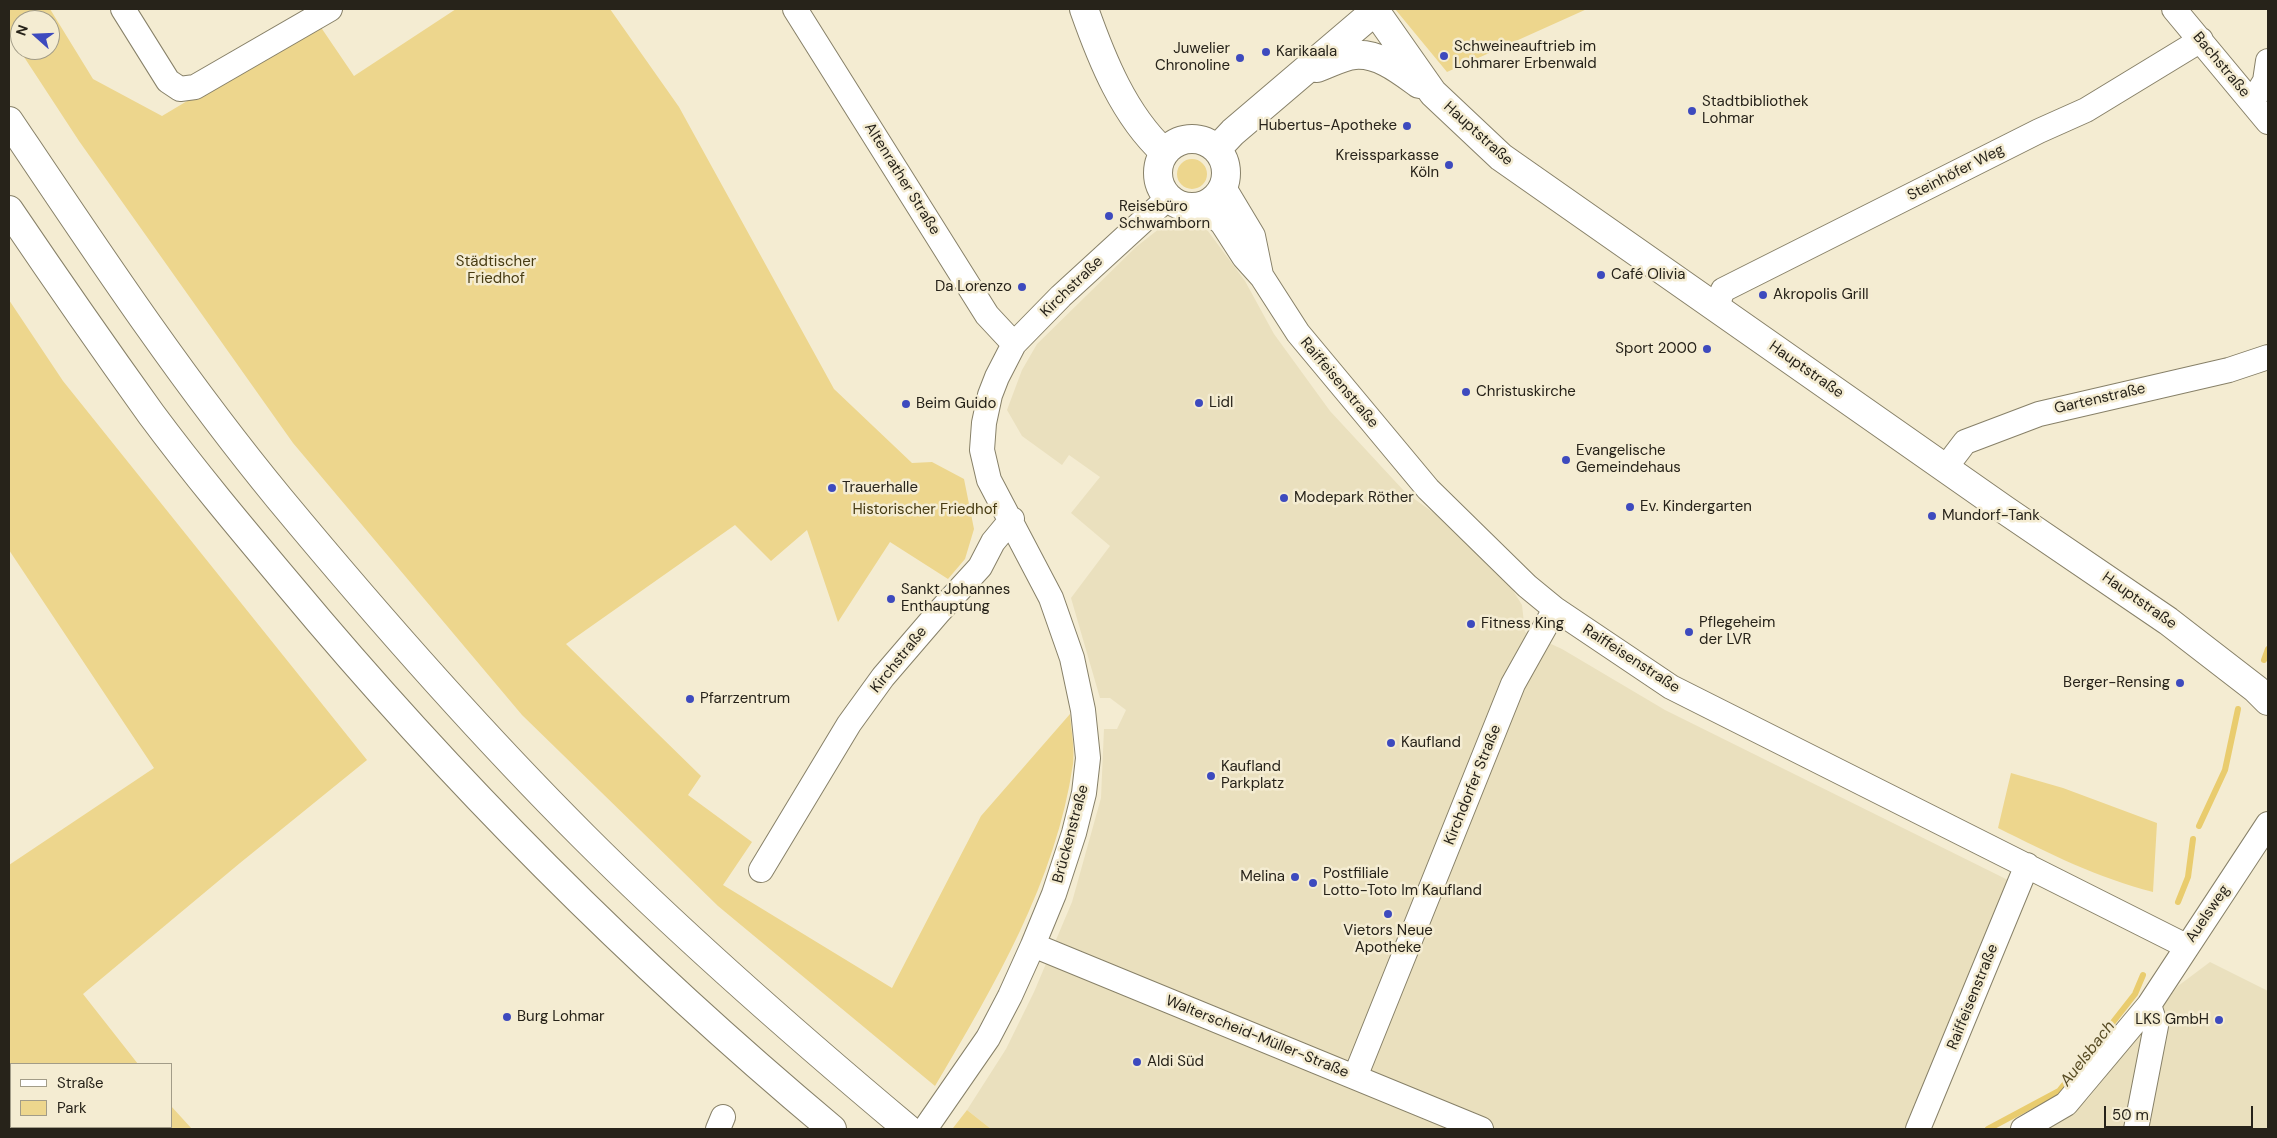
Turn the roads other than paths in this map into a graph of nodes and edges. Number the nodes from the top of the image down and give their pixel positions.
1 (123, 9) edge
2 (329, 9) edge
3 (795, 9) edge
4 (1084, 9) edge
5 (2174, 9) edge
6 (1374, 10) edge
7 (2201, 40) junction
8 (2268, 61) edge
9 (1300, 76) junction
10 (1433, 93) junction
11 (2252, 102) junction
12 (9, 121) edge
13 (2268, 122) edge
14 (1216, 149) junction
15 (1164, 152) junction
16 (1223, 186) junction
17 (1168, 198) junction
18 (1201, 206) junction
19 (9, 210) edge
20 (1262, 277) junction
21 (1716, 308) junction
22 (1014, 344) junction
23 (2268, 357) edge
24 (1946, 467) junction
25 (1012, 519) junction
26 (1555, 609) junction
27 (2256, 690) edge
28 (2268, 824) edge
29 (2027, 865) junction
30 (761, 870) dead end
31 (1033, 945) junction
32 (2186, 946) junction
33 (2148, 1005) junction
34 (1355, 1077) junction
35 (832, 1129) edge
36 (908, 1129) edge
37 (925, 1129) edge
38 (1481, 1129) edge
39 (1918, 1129) edge
40 (2023, 1129) edge
41 (2136, 1129) edge

1 - 2 street
3 - 22 street, Altenrather Straße
4 - 15 main road
5 - 7 street, Bachstraße
6 - 9 main road
6 - 10 main road, Hauptstraße
7 - 11 street, Bachstraße
7 - 21 street, Steinhöfer Weg
8 - 11 street
9 - 10 main road
9 - 14 main road
10 - 21 main road, Hauptstraße
11 - 13 street, Bachstraße
12 - 36 main road
14 - 15 main road
14 - 16 main road
15 - 17 main road
16 - 18 main road
16 - 20 street, Raiffeisenstraße
17 - 18 main road
17 - 22 street, Kirchstraße
18 - 20 street, Raiffeisenstraße
19 - 35 main road
20 - 26 street, Raiffeisenstraße
21 - 24 main road, Hauptstraße
22 - 25 street, Kirchstraße
23 - 24 street, Gartenstraße
24 - 27 main road, Hauptstraße
25 - 30 street, Kirchstraße
25 - 31 street, Brückenstraße
26 - 29 street, Raiffeisenstraße
26 - 34 street, Kirchdorfer Straße
28 - 32 street, Auelsweg
29 - 32 street, Raiffeisenstraße
29 - 39 street, Raiffeisenstraße
31 - 34 street, Walterscheid-Müller-Straße
31 - 37 street, Brückenstraße
32 - 33 street, Auelsweg
33 - 40 street, Auelsweg
33 - 41 street
34 - 38 street, Walterscheid-Müller-Straße

